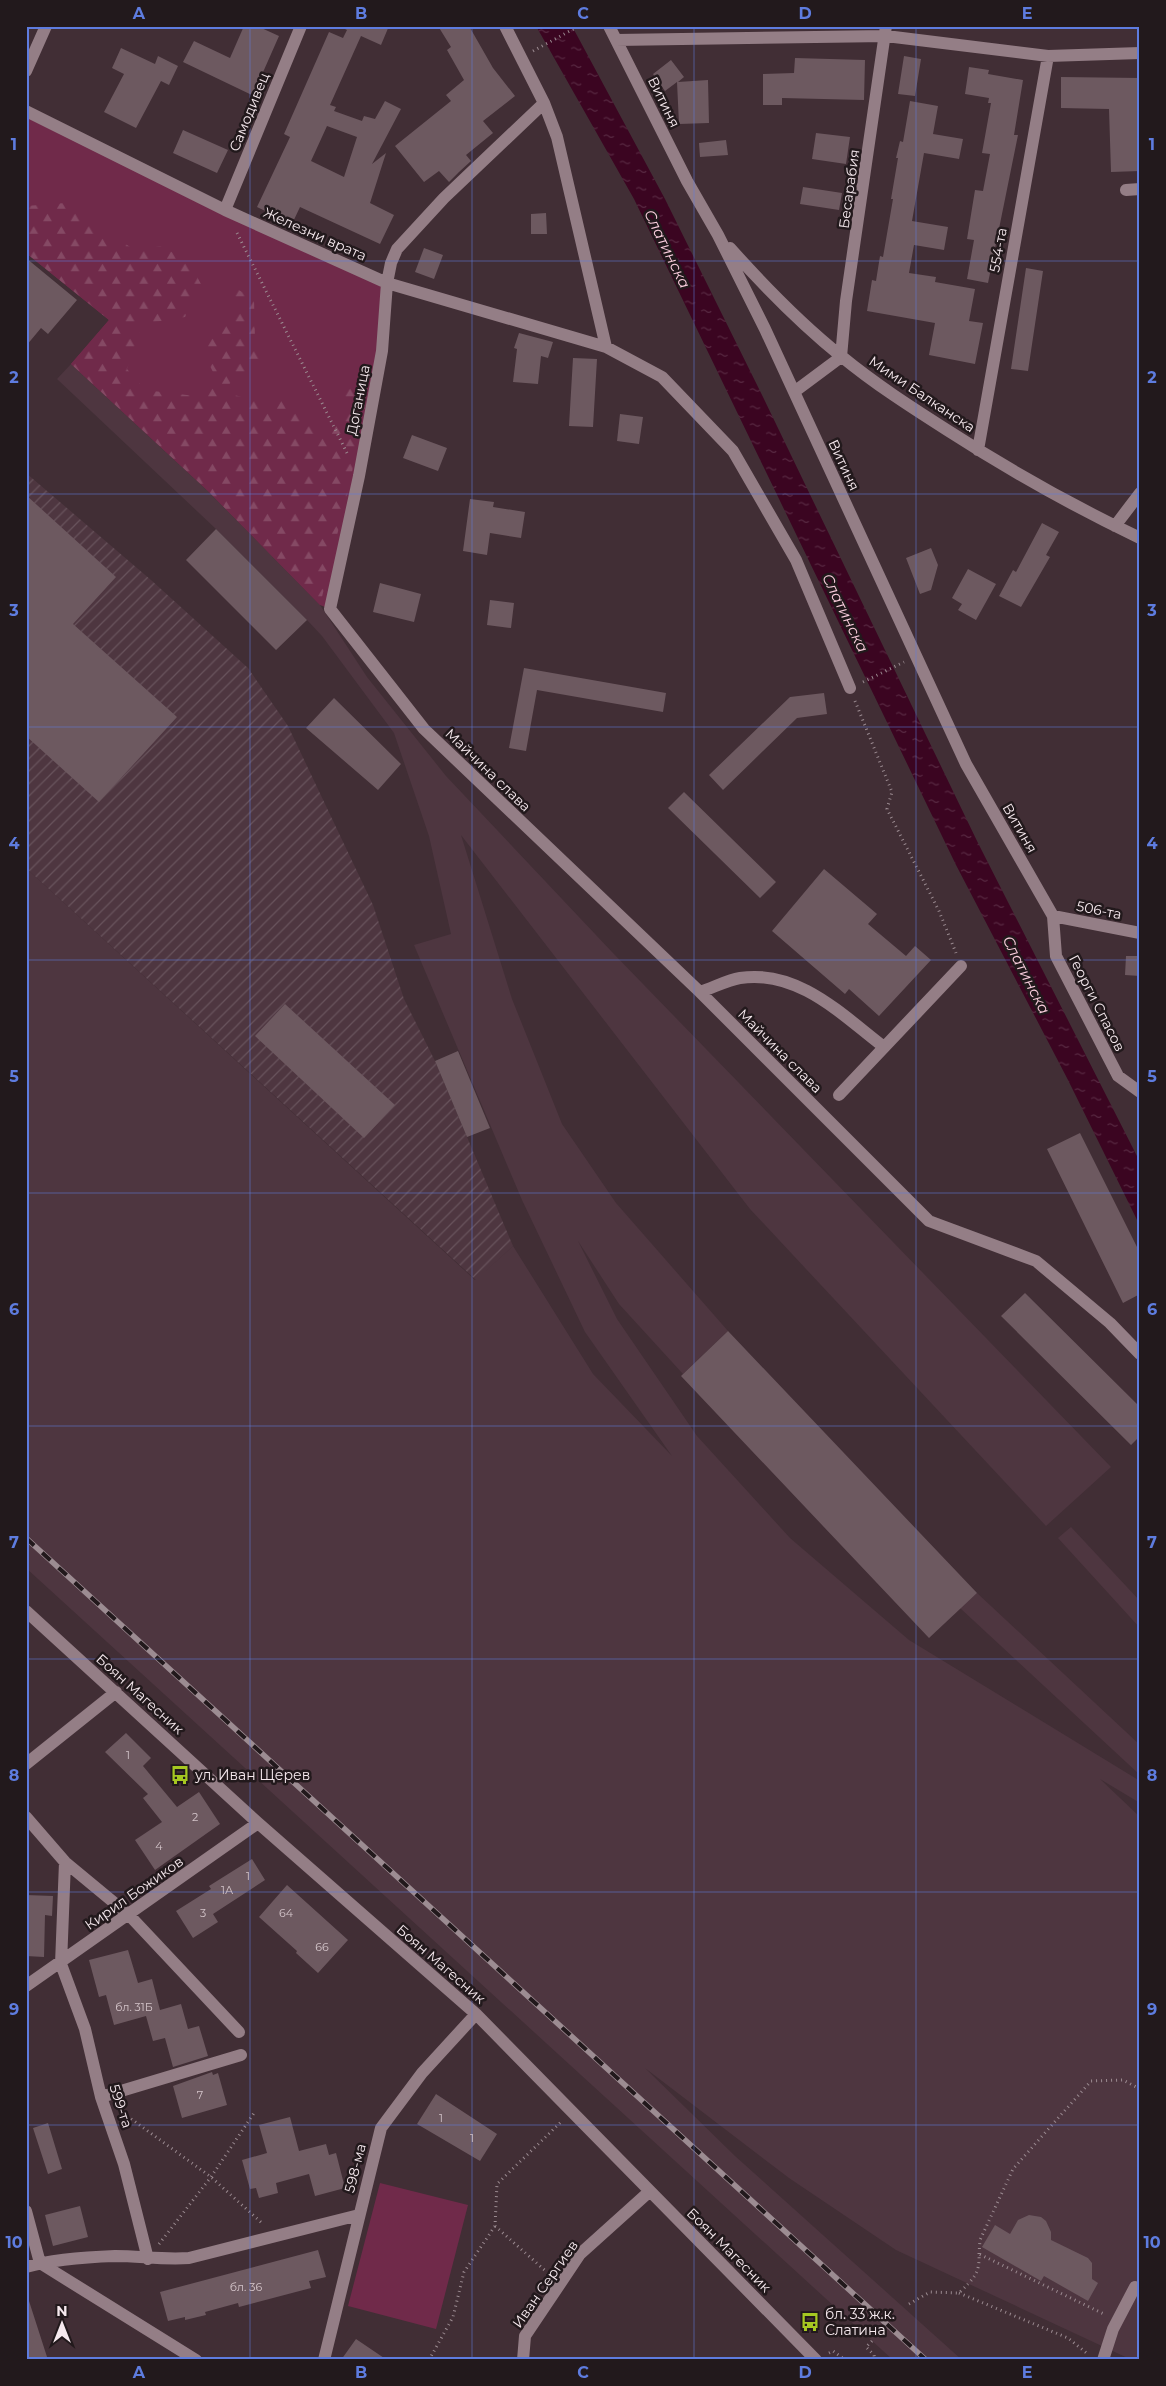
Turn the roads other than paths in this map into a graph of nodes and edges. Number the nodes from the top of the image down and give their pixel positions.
1 (46, 26) edge
2 (301, 26) edge
3 (505, 26) edge
4 (609, 26) edge
5 (886, 31) edge
6 (616, 40) junction
7 (1140, 53) edge
8 (1048, 56) junction
9 (26, 71) edge
10 (544, 103) junction
11 (26, 111) edge
12 (1140, 189) edge
13 (1126, 190) dead end
14 (225, 210) junction
15 (718, 235) junction
16 (387, 284) junction
17 (606, 347) junction
18 (841, 357) junction
19 (794, 392) junction
20 (978, 450) junction
21 (1140, 494) edge
22 (1115, 526) junction
23 (1140, 538) edge
24 (850, 688) road end
25 (424, 729) joint
26 (1053, 916) junction
27 (1140, 933) edge
28 (961, 966) road end
29 (700, 992) junction
30 (884, 1048) junction
31 (1140, 1092) edge
32 (839, 1095) dead end
33 (1140, 1354) edge
34 (26, 1611) edge
35 (116, 1692) junction
36 (26, 1764) edge
37 (26, 1817) edge
38 (258, 1823) junction
39 (65, 1862) junction
40 (130, 1915) junction
41 (61, 1964) junction
42 (26, 1986) edge
43 (476, 2014) junction
44 (239, 2032) dead end
45 (241, 2055) dead end
46 (101, 2098) junction
47 (650, 2191) junction
48 (26, 2211) edge
49 (359, 2215) junction
50 (148, 2259) junction
51 (40, 2263) junction
52 (26, 2268) edge
53 (1134, 2287) dead end
54 (821, 2358) edge
55 (196, 2360) edge
56 (324, 2360) edge
57 (523, 2360) edge
58 (1102, 2360) edge

1 - 9 street
2 - 14 street, Самодивец
3 - 10 street
4 - 6 street, Витиня
5 - 6 street
5 - 8 street
5 - 18 street, Бесарабия
6 - 15 street, Витиня
7 - 8 street
8 - 20 street, 554-та
10 - 16 street, Доганица
10 - 17 street
11 - 14 street, Железни врата
12 - 13 street
14 - 16 street, Железни врата
15 - 18 street, Мими Балканска
15 - 19 street, Витиня
16 - 17 street, Железни врата
16 - 25 street, Доганица
17 - 24 street
18 - 19 street
18 - 20 street, Мими Балканска
19 - 26 street, Витиня
20 - 22 street, Мими Балканска
21 - 22 street
22 - 23 street, Мими Балканска
25 - 29 street, Майчина слава
26 - 27 street, 506-та
26 - 31 street, Георги Спасов
28 - 30 street
29 - 30 street
29 - 33 street, Майчина слава
30 - 32 street
34 - 35 street, Боян Магесник
35 - 36 street
35 - 38 street, Боян Магесник
37 - 39 street
38 - 40 street, Кирил Божиков
38 - 43 street, Боян Магесник
39 - 40 street
39 - 41 street
40 - 41 street, Кирил Божиков
40 - 44 street
41 - 42 street, Кирил Божиков
41 - 46 street, 599-та
43 - 47 street, Боян Магесник
43 - 49 street, 598-ма
45 - 46 street
46 - 50 street, 599-та
47 - 54 street, Боян Магесник
47 - 57 street, Иван Сергиев
48 - 51 street
49 - 50 street
49 - 56 street, 598-ма
50 - 51 street
51 - 52 street
51 - 55 street
53 - 58 street

